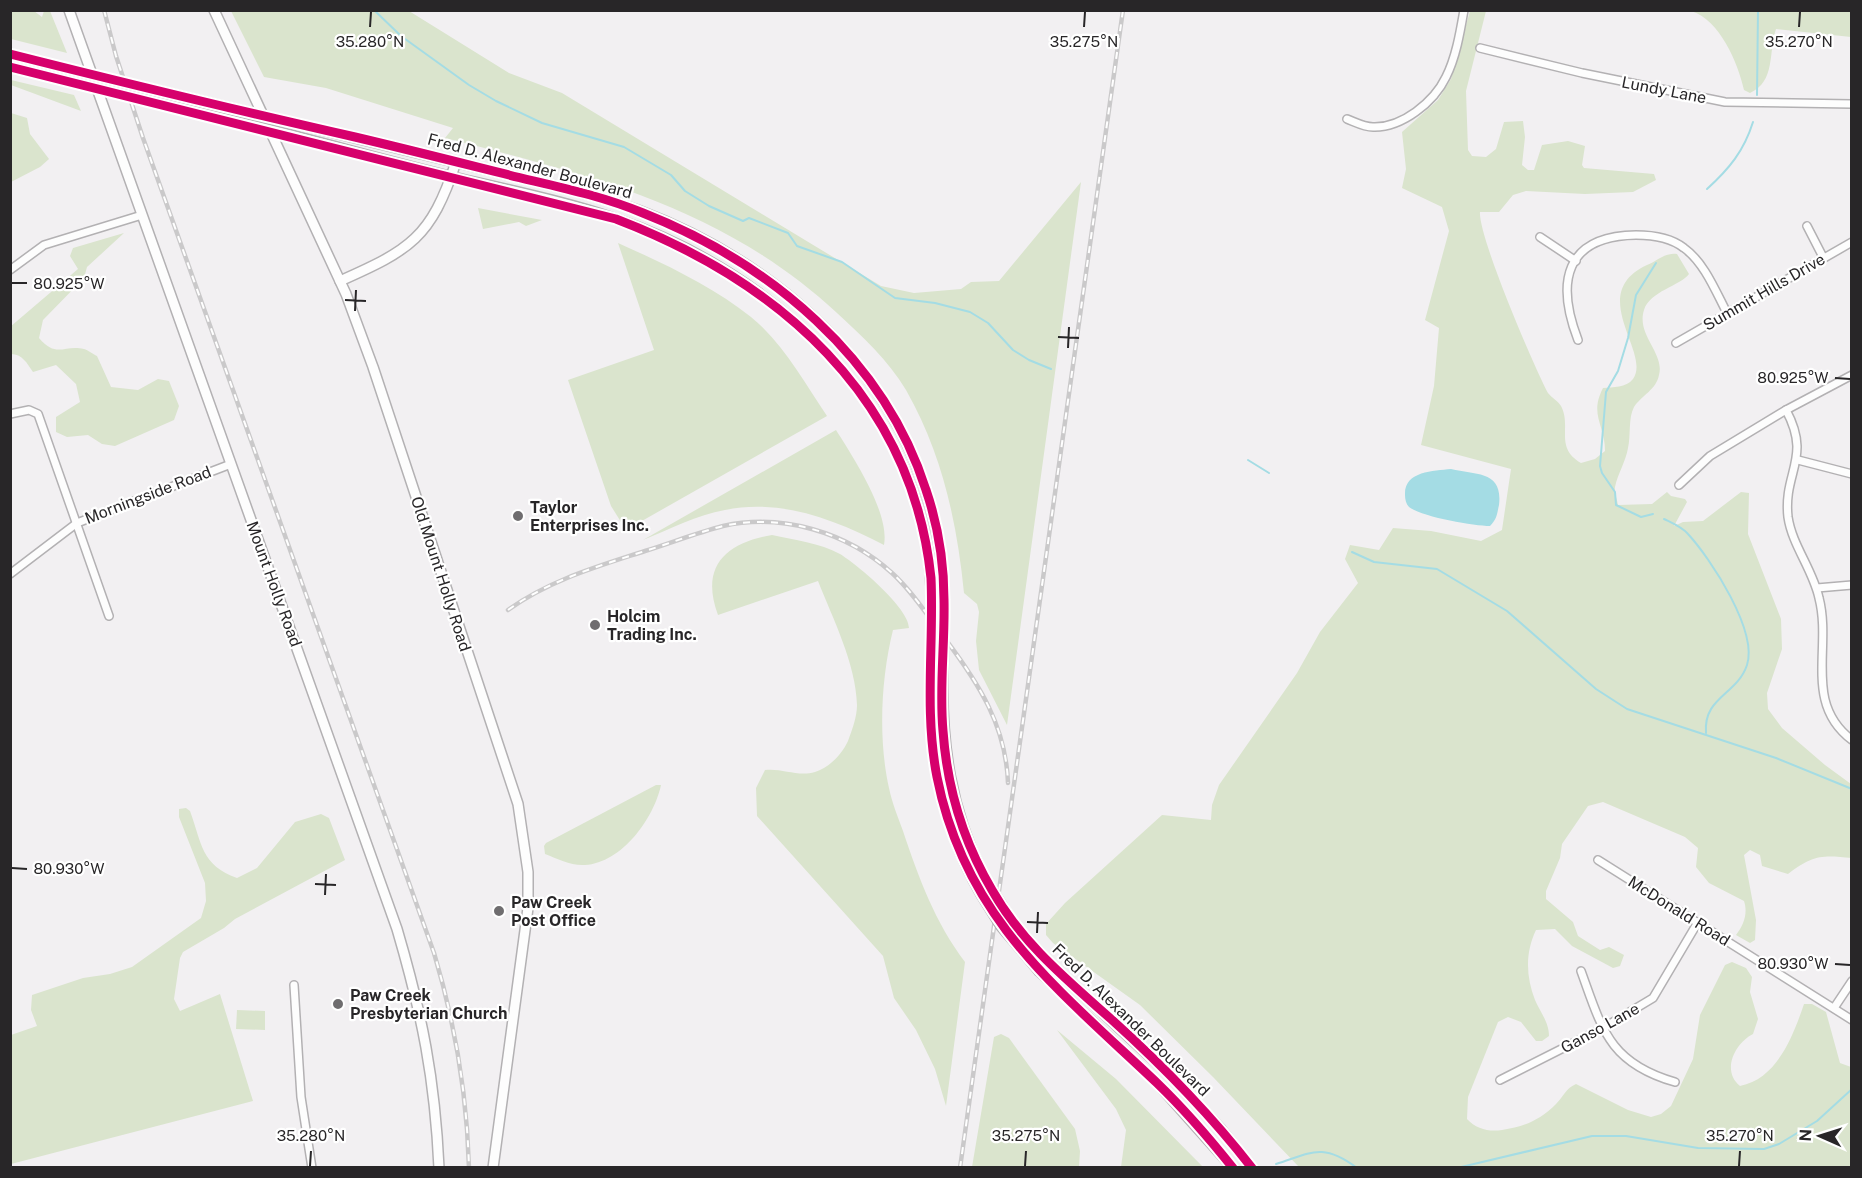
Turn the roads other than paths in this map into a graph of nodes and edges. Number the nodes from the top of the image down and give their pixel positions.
1 (69, 10) edge
2 (214, 10) edge
3 (1464, 10) edge
4 (1480, 48) dead end
5 (10, 54) edge
6 (10, 67) edge
7 (1851, 104) edge
8 (1347, 119) dead end
9 (456, 162) junction
10 (452, 177) junction
11 (142, 215) junction
12 (1807, 226) dead end
13 (1540, 237) dead end
14 (1851, 242) edge
15 (1823, 257) junction
16 (1576, 261) junction
17 (10, 270) edge
18 (340, 281) junction
19 (1727, 313) junction
20 (1578, 340) dead end
21 (1676, 344) dead end
22 (1851, 375) edge
23 (1786, 410) junction
24 (10, 414) edge
25 (1798, 460) junction
26 (231, 464) junction
27 (1851, 474) edge
28 (1679, 485) dead end
29 (77, 523) junction
30 (10, 574) edge
31 (1851, 585) edge
32 (1817, 588) junction
33 (109, 616) dead end
34 (1851, 740) edge
35 (1598, 860) dead end
36 (1698, 922) junction
37 (1581, 971) dead end
38 (1851, 981) edge
39 (294, 986) dead end
40 (1834, 1008) junction
41 (1851, 1020) edge
42 (1603, 1028) junction
43 (1500, 1080) dead end
44 (1675, 1082) dead end
45 (312, 1167) edge
46 (439, 1167) edge
47 (493, 1167) edge
48 (1233, 1167) edge
49 (1252, 1167) edge

1 - 11 main road, Mount Holly Road
2 - 18 main road, Old Mount Holly Road
3 - 8 street
4 - 7 street, Lundy Lane
5 - 9 main road, Fred D. Alexander Boulevard, bridge
6 - 10 main road, Fred D. Alexander Boulevard, bridge
9 - 10 main road
9 - 49 main road, Fred D. Alexander Boulevard, bridge
10 - 18 main road
10 - 48 main road, Fred D. Alexander Boulevard, bridge
11 - 17 street
11 - 26 main road, Mount Holly Road
12 - 15 street
13 - 16 street
14 - 15 street, Summit Hills Drive
15 - 19 street, Summit Hills Drive
16 - 19 street
16 - 20 street
18 - 47 main road, Old Mount Holly Road
19 - 21 street, Summit Hills Drive
22 - 23 street
23 - 25 street
23 - 28 street
24 - 29 street
25 - 27 street
25 - 32 street
26 - 29 street, Morningside Road
26 - 46 main road, Mount Holly Road
29 - 30 street, Morningside Road
29 - 33 street
31 - 32 street
32 - 34 street
35 - 36 street, McDonald Road
36 - 40 street, McDonald Road
36 - 42 street, Ganso Lane
37 - 42 street
38 - 40 street
39 - 45 street
40 - 41 street, McDonald Road
42 - 43 street, Ganso Lane
42 - 44 street

